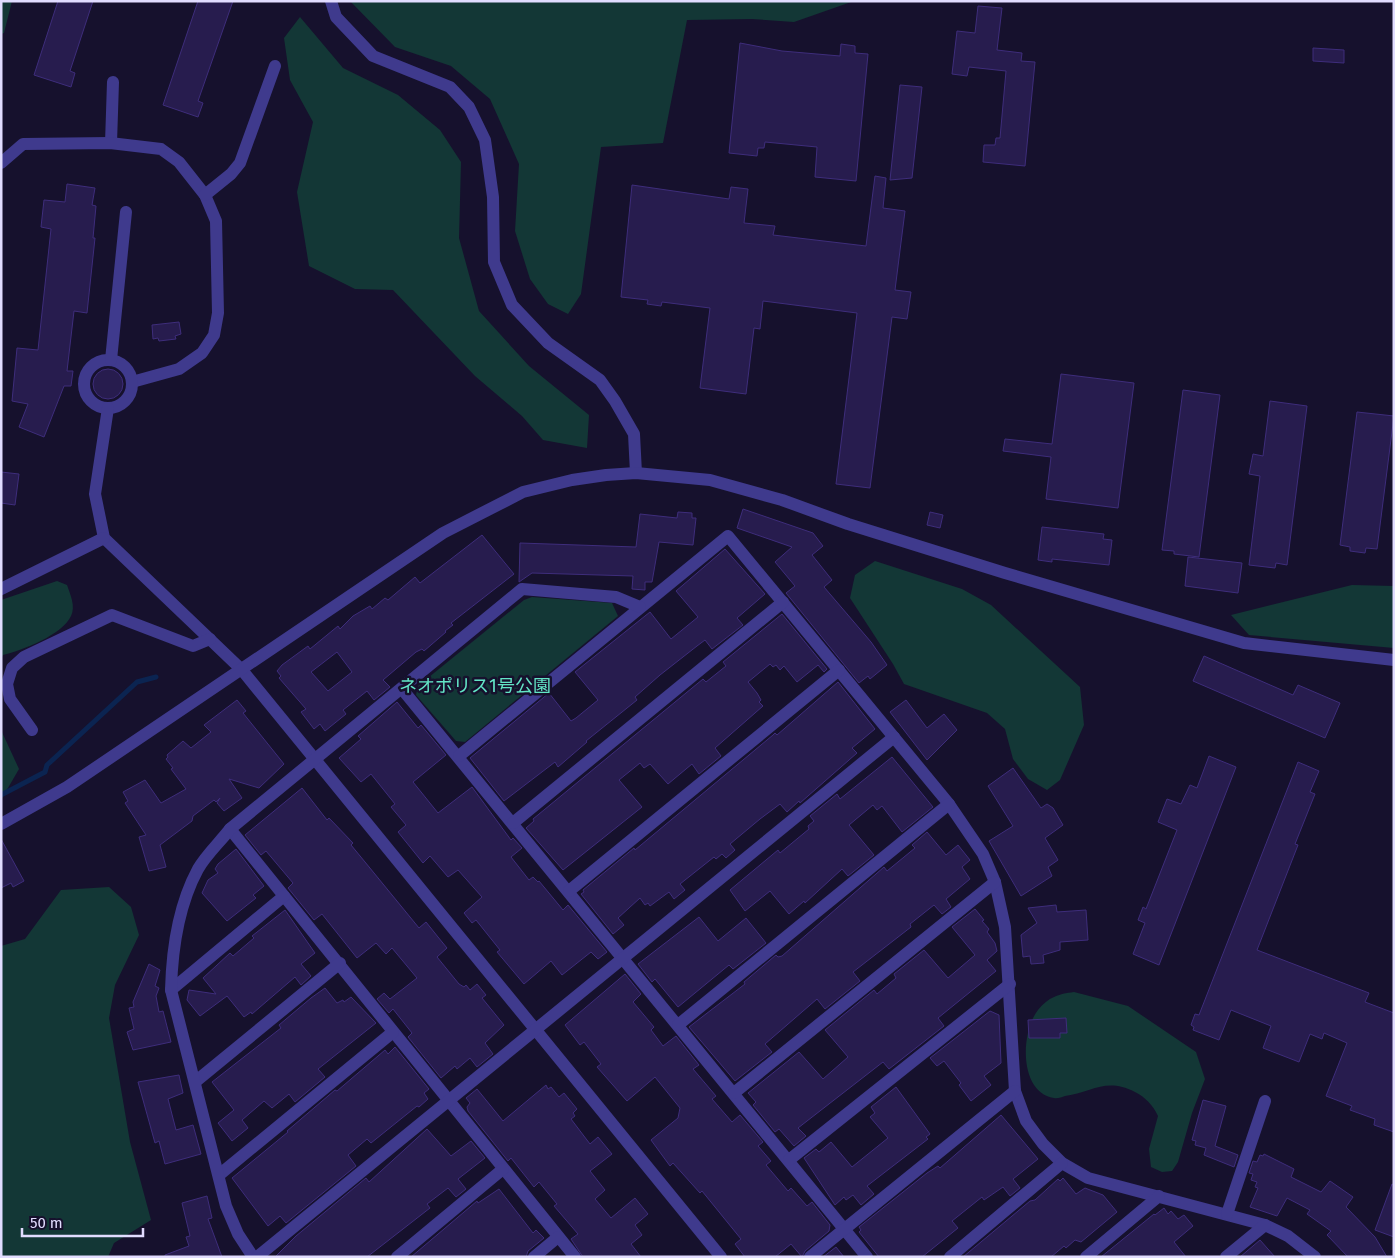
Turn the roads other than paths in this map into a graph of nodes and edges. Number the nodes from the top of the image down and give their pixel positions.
1 (331, 1) edge
2 (275, 66) dead end
3 (113, 82) dead end
4 (111, 143) junction
5 (1, 163) edge
6 (205, 195) junction
7 (126, 212) dead end
8 (111, 360) junction
9 (132, 382) junction
10 (108, 408) junction
11 (636, 473) junction
12 (104, 538) junction
13 (1, 589) edge
14 (783, 602) junction
15 (640, 607) junction
16 (210, 639) junction
17 (1394, 660) edge
18 (242, 670) junction
19 (839, 670) junction
20 (402, 689) junction
21 (32, 730) dead end
22 (894, 737) junction
23 (459, 756) junction
24 (315, 760) junction
25 (949, 804) junction
26 (513, 823) junction
27 (1, 824) edge
28 (230, 829) junction
29 (995, 882) junction
30 (569, 891) junction
31 (284, 896) junction
32 (624, 958) junction
33 (340, 963) junction
34 (1010, 984) junction
35 (171, 990) junction
36 (678, 1025) junction
37 (536, 1030) junction
38 (393, 1032) junction
39 (195, 1082) junction
40 (1015, 1091) junction
41 (734, 1093) junction
42 (448, 1100) junction
43 (1265, 1101) dead end
44 (789, 1160) junction
45 (1062, 1163) junction
46 (504, 1169) junction
47 (219, 1176) junction
48 (1159, 1196) junction
49 (1227, 1214) junction
50 (1265, 1225) junction
51 (844, 1229) junction
52 (558, 1237) junction
53 (253, 1257) edge
54 (257, 1257) edge
55 (398, 1257) edge
56 (534, 1257) edge
57 (575, 1257) edge
58 (721, 1257) edge
59 (810, 1257) edge
60 (867, 1257) edge
61 (950, 1257) edge
62 (1086, 1257) edge
63 (1226, 1257) edge
64 (1315, 1257) edge

1 - 11 street
2 - 6 street
3 - 4 street
4 - 5 street
4 - 6 street
6 - 9 street
7 - 8 street
8 - 9 street
8 - 10 street
9 - 10 street
10 - 12 street
11 - 17 street
11 - 18 street
12 - 13 street
12 - 16 street
14 - 15 street
14 - 19 street
14 - 26 street
15 - 20 street
15 - 23 street
16 - 18 street
16 - 21 street
18 - 24 street
18 - 27 street
19 - 22 street
19 - 30 street
20 - 23 street
20 - 24 street
22 - 25 street
22 - 32 street
23 - 26 street
24 - 28 street
24 - 37 street
25 - 29 street
25 - 36 street
26 - 30 street
28 - 31 street
28 - 35 street
29 - 34 street
29 - 41 street
30 - 32 street
31 - 33 street
31 - 35 street
32 - 36 street
32 - 37 street
33 - 38 street
33 - 39 street
34 - 40 street
34 - 44 street
35 - 39 street
36 - 41 street
37 - 42 street
37 - 58 street
38 - 42 street
38 - 47 street
39 - 47 street
40 - 45 street
40 - 51 street
41 - 44 street
42 - 46 street
42 - 54 street
43 - 49 street
44 - 51 street
45 - 48 street
45 - 61 street
46 - 52 street
46 - 55 street
47 - 53 street
48 - 49 street
48 - 62 street
49 - 50 street
50 - 63 street
50 - 64 street
51 - 59 street
51 - 60 street
52 - 56 street
52 - 57 street

